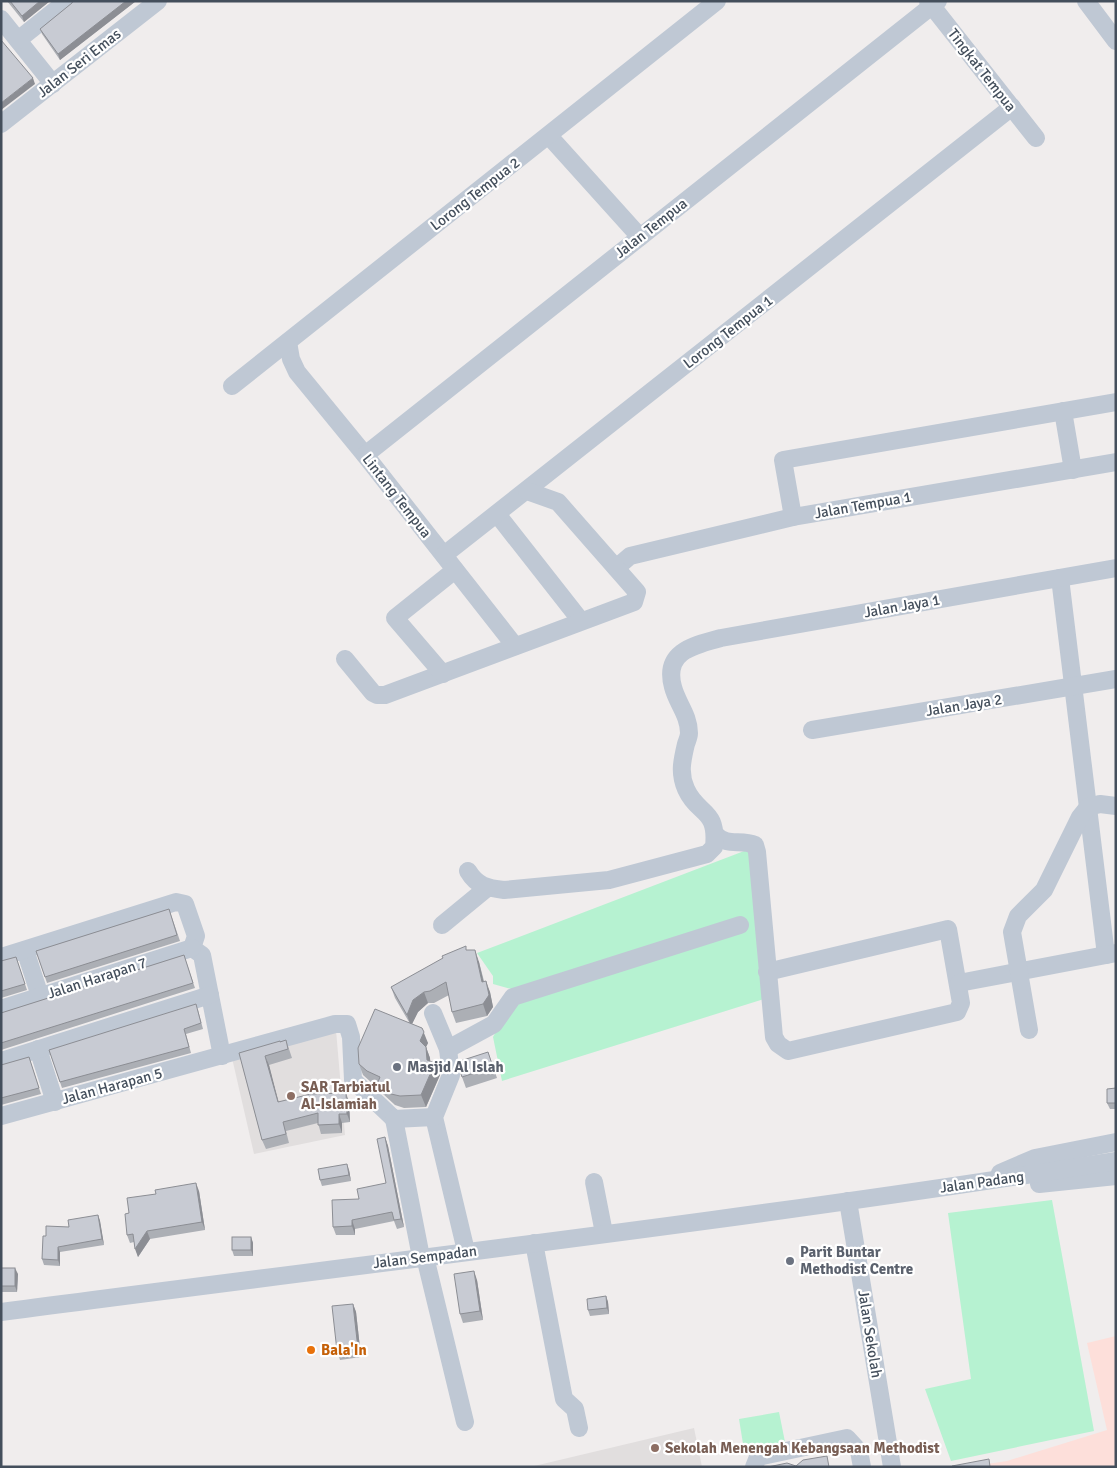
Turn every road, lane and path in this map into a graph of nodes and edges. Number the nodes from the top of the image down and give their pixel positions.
1 (67, 1) edge
2 (158, 1) edge
3 (716, 1) edge
4 (1086, 1) edge
5 (932, 3) edge
6 (1, 19) edge
7 (18, 40) junction
8 (1116, 41) edge
9 (53, 84) junction
10 (1012, 107) junction
11 (1, 124) edge
12 (549, 136) junction
13 (1036, 138) dead end
14 (640, 237) junction
15 (288, 342) junction
16 (232, 386) dead end
17 (1116, 402) edge
18 (1063, 411) junction
19 (365, 455) junction
20 (1116, 462) edge
21 (1074, 470) junction
22 (527, 491) junction
23 (497, 514) junction
24 (794, 517) junction
25 (444, 555) junction
26 (616, 568) junction
27 (1116, 568) edge
28 (455, 570) junction
29 (1060, 578) junction
30 (581, 621) junction
31 (515, 646) junction
32 (345, 659) dead end
33 (443, 674) junction
34 (1116, 679) edge
35 (1074, 686) junction
36 (812, 730) dead end
37 (1116, 806) edge
38 (1088, 807) junction
39 (715, 834) junction
40 (468, 871) dead end
41 (487, 888) junction
42 (442, 925) dead end
43 (740, 925) dead end
44 (192, 948) junction
45 (25, 950) junction
46 (1111, 954) edge
47 (1, 957) edge
48 (1018, 971) junction
49 (767, 972) junction
50 (958, 983) junction
51 (210, 995) junction
52 (40, 996) junction
53 (1, 1009) edge
54 (433, 1013) dead end
55 (1029, 1030) dead end
56 (38, 1049) junction
57 (448, 1049) junction
58 (222, 1056) junction
59 (1, 1061) edge
60 (55, 1102) junction
61 (1, 1116) edge
62 (434, 1117) junction
63 (394, 1119) junction
64 (1116, 1142) edge
65 (1116, 1161) edge
66 (1116, 1176) edge
67 (594, 1182) dead end
68 (979, 1183) junction
69 (848, 1201) junction
70 (604, 1233) junction
71 (534, 1243) junction
72 (466, 1251) junction
73 (423, 1257) junction
74 (1, 1312) edge
75 (465, 1422) dead end
76 (579, 1428) dead end
77 (795, 1449) junction
78 (754, 1467) edge
79 (798, 1467) edge
80 (862, 1467) edge
81 (892, 1467) edge

1 - 7 street
2 - 9 street, Jalan Seri Emas
3 - 12 street, Lorong Tempua 2
4 - 8 street
5 - 10 street, Tingkat Tempua
5 - 14 street, Jalan Tempua
6 - 7 street
7 - 9 street
9 - 11 street, Jalan Seri Emas
10 - 13 street, Tingkat Tempua
10 - 22 street, Lorong Tempua 1
12 - 14 street
12 - 15 street, Lorong Tempua 2
14 - 19 street, Jalan Tempua
15 - 16 street, Lorong Tempua 2
15 - 19 street, Lintang Tempua
17 - 18 street
18 - 21 street
18 - 24 street
19 - 25 street, Lintang Tempua
20 - 21 street, Jalan Tempua 1
21 - 24 street, Jalan Tempua 1
22 - 23 street, Lorong Tempua 1
22 - 26 street
23 - 25 street, Lorong Tempua 1
23 - 30 street
24 - 26 street, Jalan Tempua 1
25 - 28 street, Lintang Tempua
26 - 30 street
27 - 29 street, Jalan Jaya 1
28 - 31 street, Lintang Tempua
28 - 33 street
29 - 35 street
29 - 39 street, Jalan Jaya 1
30 - 31 street
31 - 33 street
32 - 33 street
34 - 35 street, Jalan Jaya 2
35 - 36 street, Jalan Jaya 2
35 - 38 street
37 - 38 street
38 - 46 street
38 - 48 street
39 - 41 street
39 - 49 street
40 - 41 street
41 - 42 street
43 - 57 street
44 - 45 street
44 - 51 street
44 - 52 street, Jalan Harapan 7
45 - 47 street
45 - 52 street
46 - 48 street
48 - 50 street
48 - 55 street
49 - 50 street
49 - 50 street
51 - 56 street
51 - 58 street
52 - 53 street, Jalan Harapan 7
54 - 57 street
56 - 59 street
56 - 60 street
57 - 62 street
58 - 60 street, Jalan Harapan 5
58 - 63 street, Jalan Harapan 5
60 - 61 street, Jalan Harapan 5
62 - 63 street
62 - 72 street
63 - 73 street
64 - 68 street
65 - 68 street, Jalan Padang
66 - 68 street
67 - 70 street
68 - 69 street, Jalan Padang
69 - 70 street, Jalan Sempadan
69 - 81 street, Jalan Sekolah
70 - 71 street, Jalan Sempadan
71 - 72 street, Jalan Sempadan
71 - 76 street
72 - 73 street, Jalan Sempadan
73 - 74 street, Jalan Sempadan
73 - 75 street
77 - 78 street
77 - 79 street
77 - 80 street

